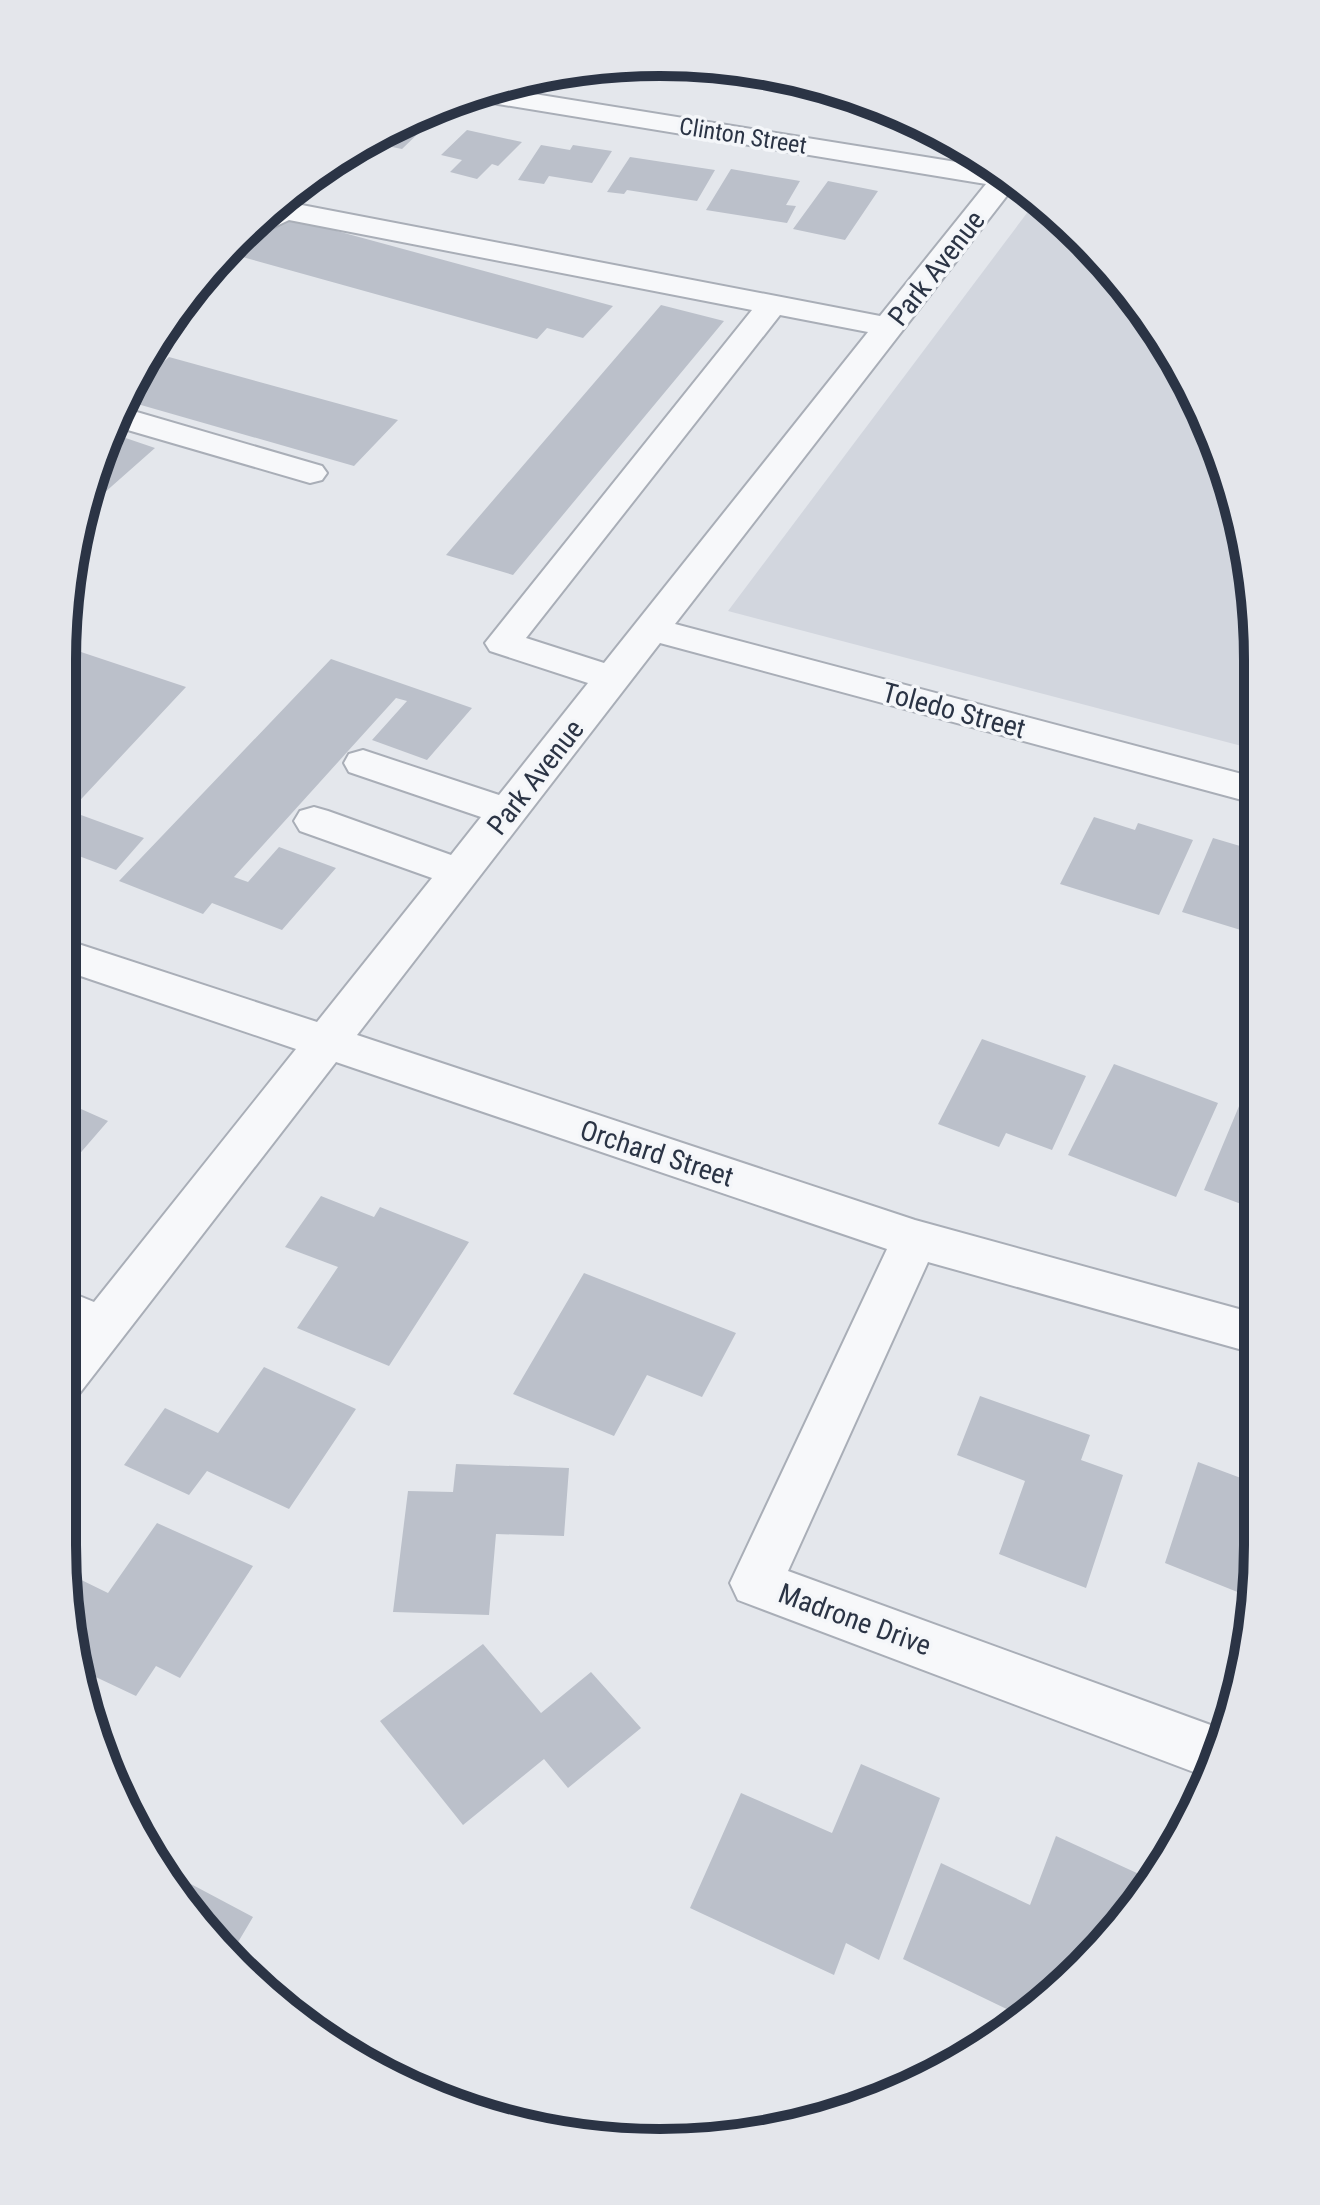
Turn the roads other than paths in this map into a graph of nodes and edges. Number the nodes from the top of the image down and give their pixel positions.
1 (505, 97) edge
2 (985, 175) edge
3 (1000, 186) edge
4 (287, 211) edge
5 (773, 304) junction
6 (889, 327) junction
7 (128, 420) edge
8 (310, 473) dead end
9 (652, 629) junction
10 (613, 678) junction
11 (363, 763) dead end
12 (1244, 788) edge
13 (508, 812) junction
14 (314, 821) dead end
15 (460, 873) junction
16 (76, 958) edge
17 (327, 1042) junction
18 (915, 1239) junction
19 (82, 1318) edge
20 (1244, 1330) edge
21 (1207, 1750) edge

1 - 2 street, Clinton Street
3 - 6 street, Park Avenue
4 - 5 street
5 - 6 street
5 - 10 street
6 - 9 street, Park Avenue
7 - 8 street
9 - 10 street, Park Avenue
9 - 12 street, Toledo Street
10 - 13 street, Park Avenue
11 - 13 street
13 - 15 street, Park Avenue
14 - 15 street
15 - 17 street, Park Avenue
16 - 17 street, Orchard Street
17 - 18 street, Orchard Street
17 - 19 street, Park Avenue
18 - 20 street, Orchard Street
18 - 21 street, Madrone Drive

